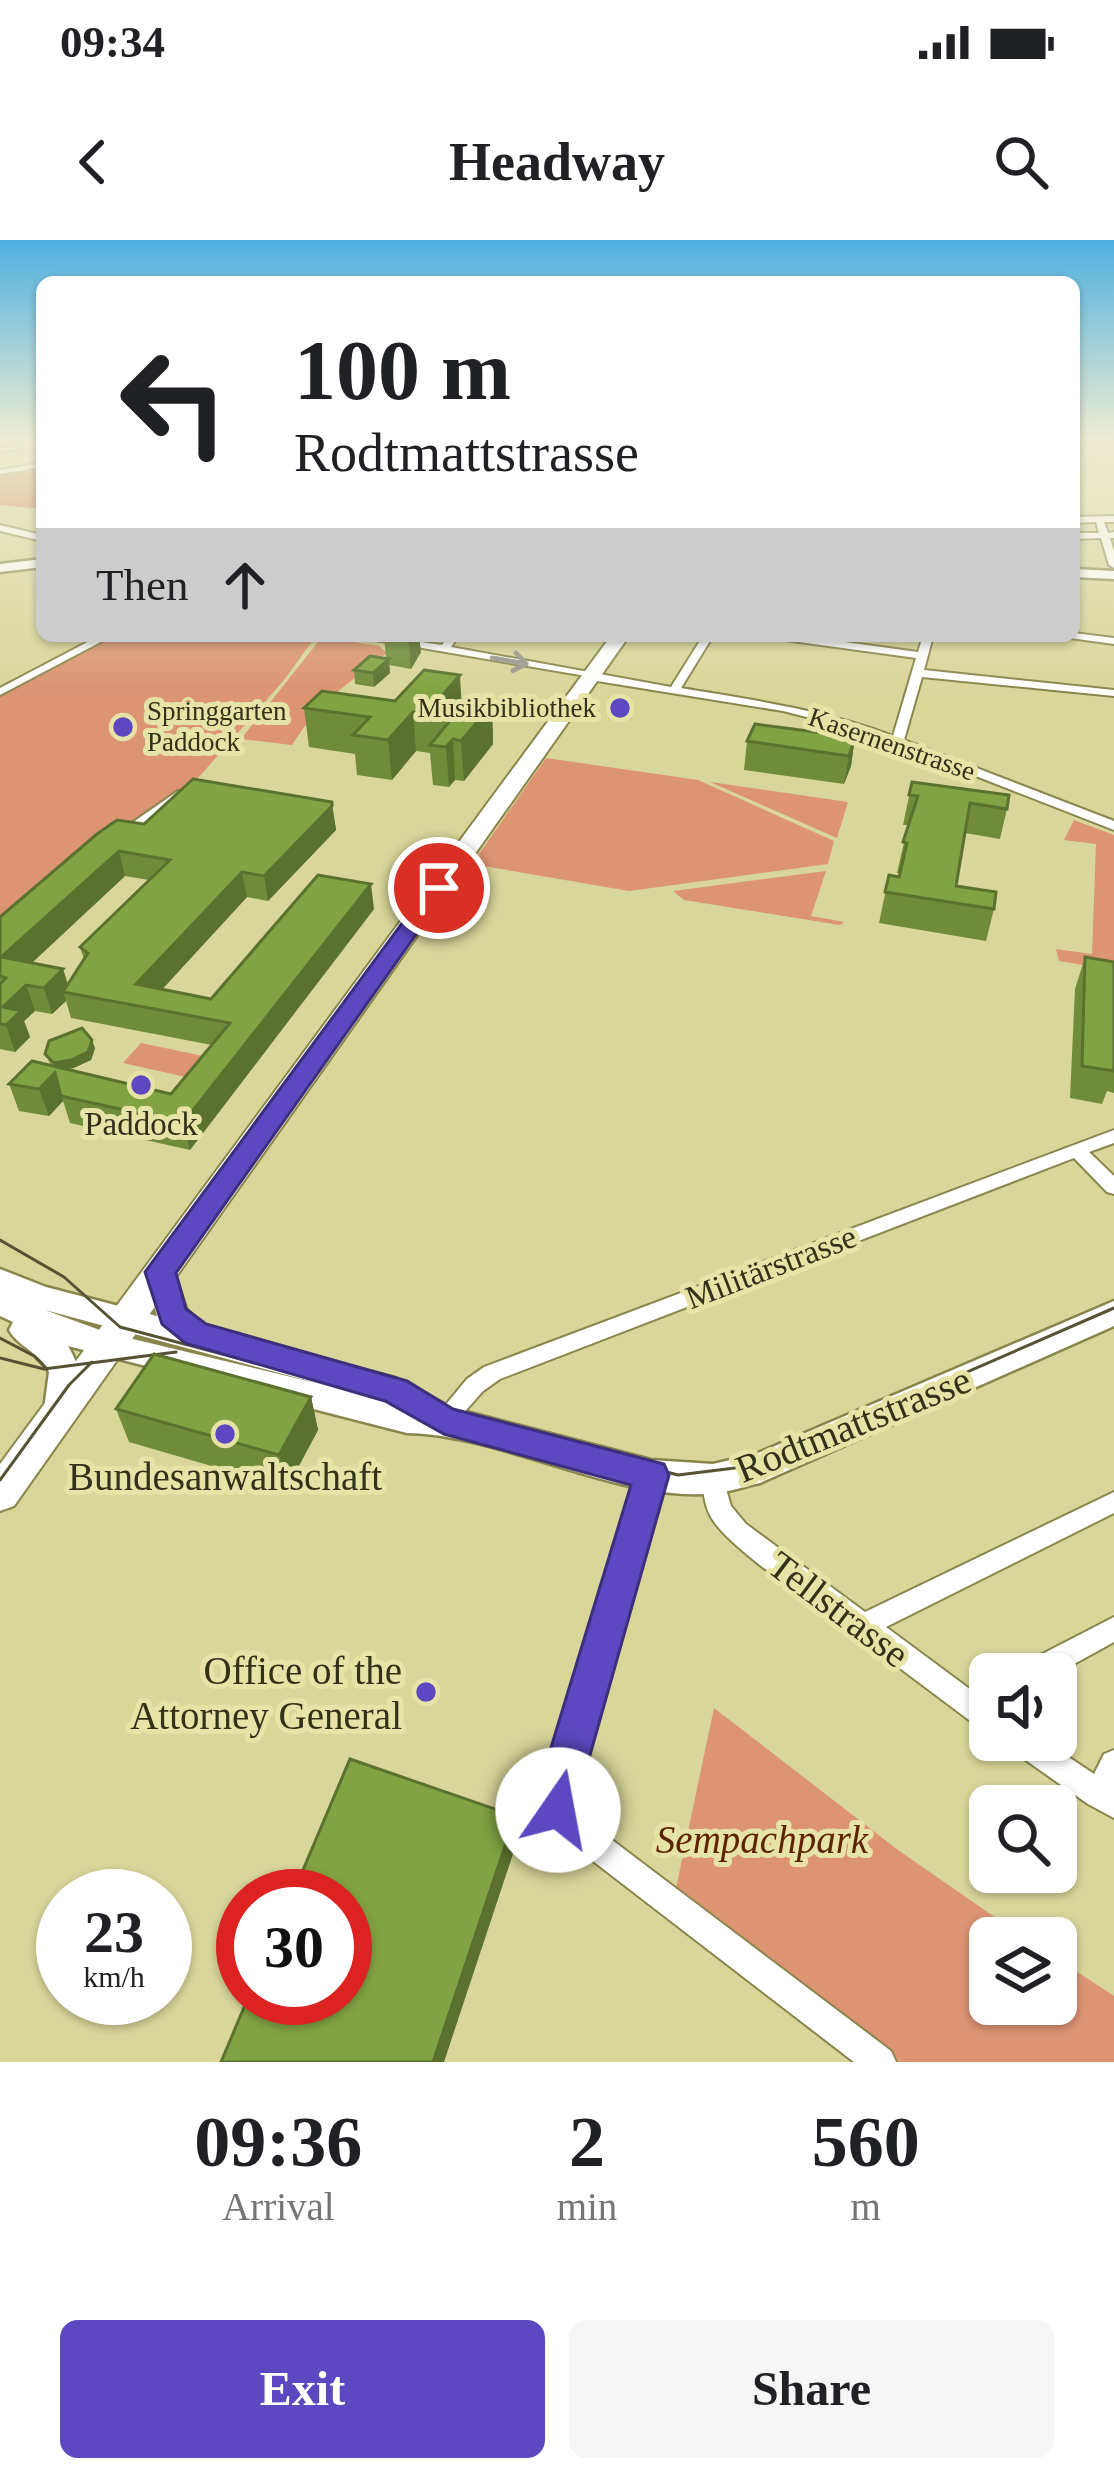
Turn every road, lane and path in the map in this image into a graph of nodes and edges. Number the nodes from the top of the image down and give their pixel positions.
1 (0, 528) edge
2 (1109, 535) edge
3 (36, 537) edge
4 (1113, 559) edge
5 (36, 564) edge
6 (0, 568) edge
7 (1080, 573) edge
8 (1114, 575) edge
9 (1080, 637) edge
10 (1114, 641) edge
11 (96, 642) edge
12 (397, 642) edge
13 (448, 642) edge
14 (616, 642) edge
15 (704, 642) edge
16 (820, 642) edge
17 (926, 642) edge
18 (443, 649) junction
19 (922, 656) junction
20 (917, 673) junction
21 (592, 676) junction
22 (674, 691) junction
23 (0, 692) edge
24 (1114, 693) edge
25 (898, 741) junction
26 (194, 784) edge
27 (1114, 826) edge
28 (99, 853) edge
29 (1114, 1136) edge
30 (1076, 1150) junction
31 (1114, 1187) edge
32 (160, 1272) junction
33 (0, 1280) edge
34 (0, 1303) edge
35 (1114, 1313) edge
36 (0, 1317) edge
37 (117, 1332) junction
38 (243, 1349) junction
39 (56, 1415) junction
40 (444, 1420) junction
41 (651, 1475) junction
42 (713, 1479) junction
43 (0, 1494) edge
44 (1114, 1502) edge
45 (860, 1628) junction
46 (1114, 1629) edge
47 (1069, 1653) edge
48 (969, 1698) edge
49 (1050, 1761) edge
50 (1114, 1764) edge
51 (1106, 1799) edge
52 (880, 2062) edge

1 - 3 street
2 - 4 street
5 - 6 street
7 - 8 street
9 - 10 street
11 - 23 street
12 - 18 street, Kasernenstrasse
13 - 18 street
14 - 21 main road
15 - 22 street
16 - 19 street
17 - 19 street
18 -> 21 street, Kasernenstrasse
19 - 20 street
20 - 24 street
20 - 25 street
21 - 22 street, Kasernenstrasse
21 - 32 main road
22 - 25 street, Kasernenstrasse
25 - 27 street, Kasernenstrasse
26 - 28 street
29 - 30 street, Militärstrasse
30 - 31 street
30 - 40 street, Militärstrasse
32 - 37 main road
32 - 38 street
33 - 37 street
34 - 37 street
35 - 42 street, Rodtmattstrasse
36 - 39 street
37 - 38 street, Rodtmattstrasse
37 - 39 main road
37 - 40 street, Rodtmattstrasse
38 - 40 street, Rodtmattstrasse
39 - 43 main road
40 - 41 street, Rodtmattstrasse
41 - 42 street, Rodtmattstrasse
41 - 52 street
42 - 45 street, Tellstrasse
44 - 45 street
45 - 48 street, Tellstrasse
46 - 47 street
49 - 51 street
50 - 51 street

